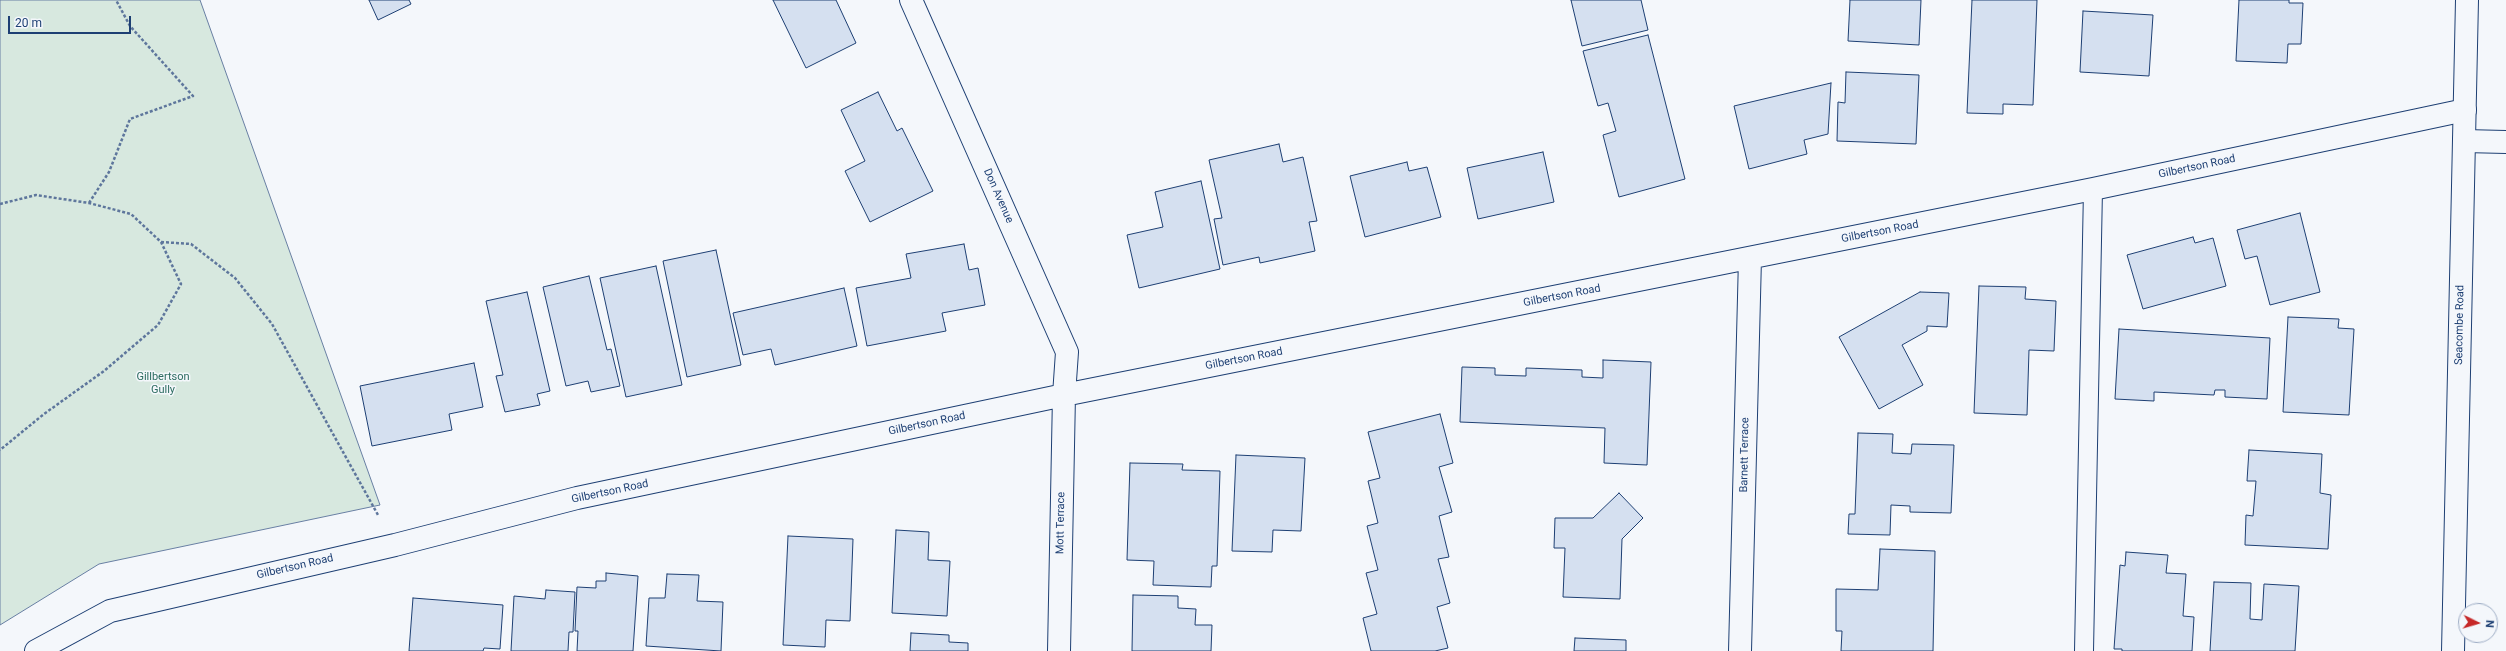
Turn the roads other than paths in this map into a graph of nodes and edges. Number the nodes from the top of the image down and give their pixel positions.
1 (911, 0) edge
2 (2467, 0) edge
3 (2465, 110) junction
4 (2464, 141) junction
5 (2506, 142) edge
6 (2093, 189) junction
7 (1750, 258) junction
8 (1064, 396) junction
9 (36, 651) edge
10 (1059, 651) edge
11 (1740, 651) edge
12 (2084, 651) edge
13 (2453, 651) edge

1 - 8 street, Don Avenue
2 - 3 street, Seacombe Road
3 - 4 street, Seacombe Road
3 - 6 street, Gilbertson Road
4 - 5 street
4 - 13 street, Seacombe Road
6 - 7 street, Gilbertson Road
6 - 12 lane
7 - 8 street, Gilbertson Road
7 - 11 street, Barnett Terrace
8 - 9 street, Gilbertson Road
8 - 10 street, Mott Terrace

